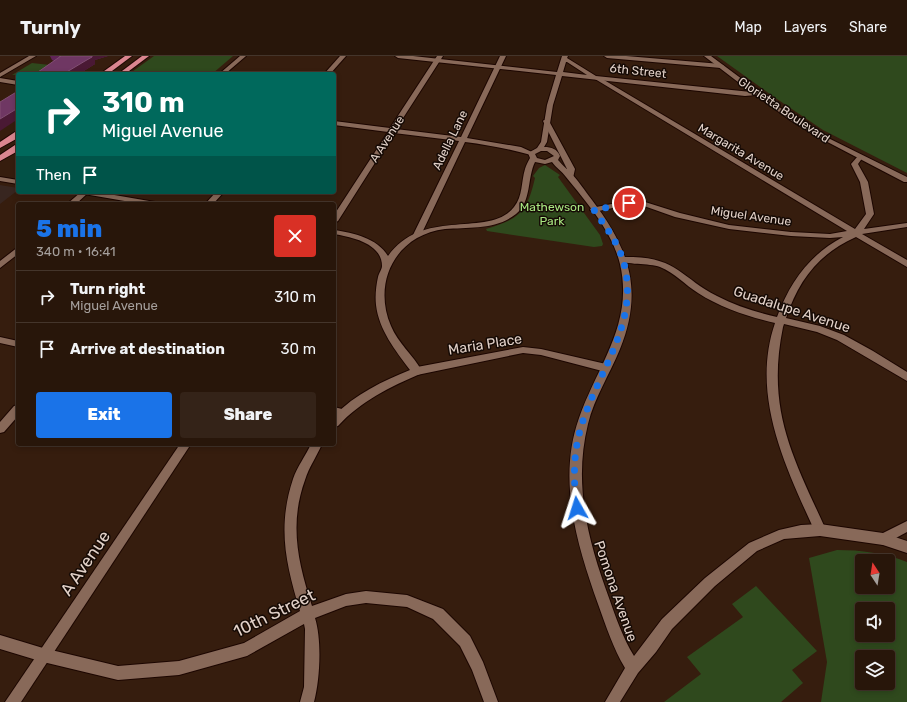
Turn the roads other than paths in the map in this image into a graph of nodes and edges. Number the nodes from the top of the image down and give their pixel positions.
1 (33, 56) edge
2 (129, 56) edge
3 (146, 56) edge
4 (243, 56) edge
5 (343, 56) edge
6 (398, 56) edge
7 (503, 56) edge
8 (607, 56) edge
9 (707, 56) edge
10 (438, 58) edge
11 (564, 58) edge
12 (721, 66) junction
13 (498, 67) junction
14 (106, 72) edge
15 (124, 72) edge
16 (224, 72) edge
17 (329, 72) edge
18 (559, 74) junction
19 (0, 75) edge
20 (597, 78) junction
21 (0, 80) edge
22 (16, 83) edge
23 (757, 93) junction
24 (546, 121) junction
25 (336, 123) edge
26 (393, 130) junction
27 (16, 135) edge
28 (462, 139) junction
29 (496, 144) junction
30 (0, 146) edge
31 (16, 148) edge
32 (538, 149) junction
33 (551, 150) junction
34 (532, 156) junction
35 (860, 157) junction
36 (0, 159) edge
37 (554, 159) junction
38 (544, 162) junction
39 (570, 176) junction
40 (0, 179) edge
41 (527, 179) junction
42 (907, 180) edge
43 (16, 182) edge
44 (578, 188) junction
45 (83, 194) edge
46 (97, 194) edge
47 (218, 194) edge
48 (73, 202) edge
49 (143, 202) edge
50 (211, 202) edge
51 (594, 210) junction
52 (336, 218) edge
53 (907, 225) edge
54 (336, 232) edge
55 (856, 233) junction
56 (417, 235) junction
57 (16, 252) edge
58 (623, 260) junction
59 (907, 264) edge
60 (0, 265) edge
61 (386, 265) junction
62 (780, 319) junction
63 (0, 340) edge
64 (16, 344) edge
65 (877, 356) junction
66 (606, 368) junction
67 (416, 371) junction
68 (907, 377) edge
69 (907, 382) edge
70 (16, 411) edge
71 (338, 412) edge
72 (0, 429) edge
73 (185, 446) edge
74 (316, 446) edge
75 (907, 526) edge
76 (820, 530) junction
77 (883, 539) junction
78 (907, 547) edge
79 (308, 614) junction
80 (0, 642) edge
81 (43, 655) junction
82 (633, 668) junction
83 (12, 702) edge
84 (307, 702) edge
85 (490, 702) edge
86 (612, 702) edge

1 - 19 street
2 - 14 highway
3 - 15 highway
4 - 16 street
5 - 17 street
6 - 10 street, 6th Street
7 - 13 street, Adella Lane
8 - 12 street
9 - 12 street, Glorietta Boulevard
10 - 13 street, 6th Street
10 - 26 street, A Avenue
11 - 18 street
11 - 20 street, Margarita Avenue
12 - 23 street, Glorietta Boulevard
13 - 18 street, 6th Street
13 - 28 street, Adella Lane
18 - 20 street, 6th Street
18 - 24 street
20 - 23 street, 6th Street
20 - 55 street, Margarita Avenue
21 - 22 street
23 - 35 street, Glorietta Boulevard
24 - 32 street
24 - 33 street
24 - 39 street, Pomona Avenue
25 - 26 street
26 - 28 street
26 - 52 street, A Avenue
27 - 30 highway
28 - 29 street
28 - 56 street, Adella Lane
29 - 32 street
29 - 34 street
31 - 36 highway
32 - 33 street
32 - 34 street
33 - 37 street
34 - 38 street
34 - 41 street
35 - 42 street, Glorietta Boulevard
35 - 55 street
37 - 38 street
37 - 39 street
38 - 41 street
38 - 44 street
39 - 44 street, Pomona Avenue
40 - 43 street
41 - 56 street
44 - 51 street, Pomona Avenue
45 - 48 street
46 - 49 street
47 - 50 street
51 - 55 street, Miguel Avenue
51 - 58 street, Pomona Avenue
53 - 55 street, Miguel Avenue
54 - 61 street
55 - 59 street, Margarita Avenue
55 - 62 street
56 - 61 street
57 - 60 street
58 - 62 street, Guadalupe Avenue
58 - 66 street, Pomona Avenue
61 - 67 street
62 - 65 street, Guadalupe Avenue
62 - 76 street
63 - 64 street
65 - 68 street, Guadalupe Avenue
65 - 69 street
66 - 67 street, Maria Place
66 - 82 street, Pomona Avenue
67 - 71 street, Maria Place
70 - 72 street
73 - 81 street, A Avenue
74 - 79 street
75 - 77 street
76 - 77 street
76 - 82 street
77 - 78 street
79 - 81 street, 10th Street
79 - 84 street
79 - 85 street, 10th Street
80 - 81 street, 10th Street
81 - 83 street, A Avenue
82 - 86 street

